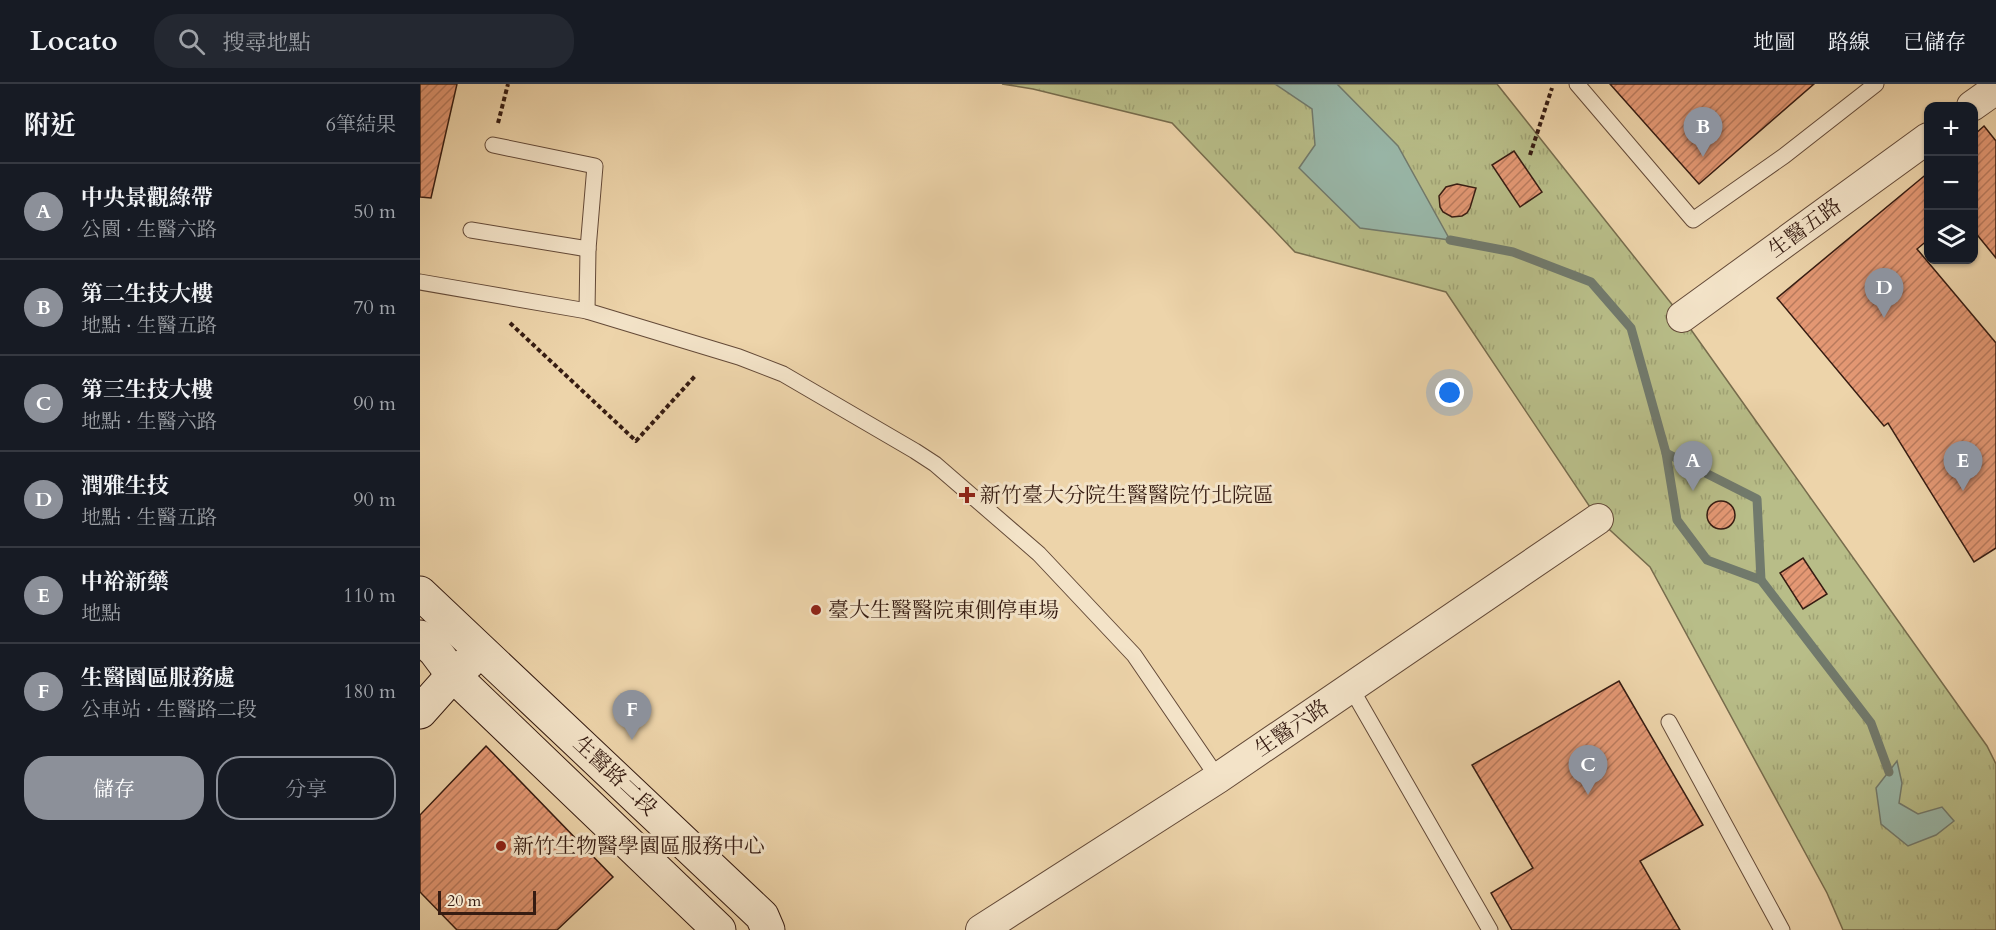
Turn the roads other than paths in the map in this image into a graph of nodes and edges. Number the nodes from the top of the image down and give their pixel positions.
1 (1577, 84) edge
2 (1876, 84) edge
3 (1996, 89) edge
4 (1978, 102) edge
5 (1924, 142) edge
6 (494, 145) road end
7 (471, 230) dead end
8 (588, 249) junction
9 (420, 282) edge
10 (587, 311) junction
11 (1682, 317) dead end
12 (1599, 519) dead end
13 (420, 593) edge
14 (456, 626) junction
15 (482, 651) junction
16 (432, 658) edge
17 (1351, 688) junction
18 (420, 712) edge
19 (1670, 722) dead end
20 (1218, 778) junction
21 (719, 930) edge
22 (768, 930) edge
23 (981, 930) edge
24 (1490, 930) edge
25 (1782, 930) edge

1 - 2 lane
3 - 4 street
5 - 11 street, 生醫五路
6 - 8 lane
7 - 8 lane
8 - 10 lane
9 - 10 lane
10 - 20 lane
12 - 17 street, 生醫六路
13 - 14 street, 生醫路二段
14 - 15 street, 生醫路二段
14 - 16 street
15 - 16 street
15 - 22 street, 生醫路二段
16 - 18 street
16 - 21 street, 生醫路二段
17 - 20 street, 生醫六路
17 - 24 lane
19 - 25 lane
20 - 23 street, 生醫六路

